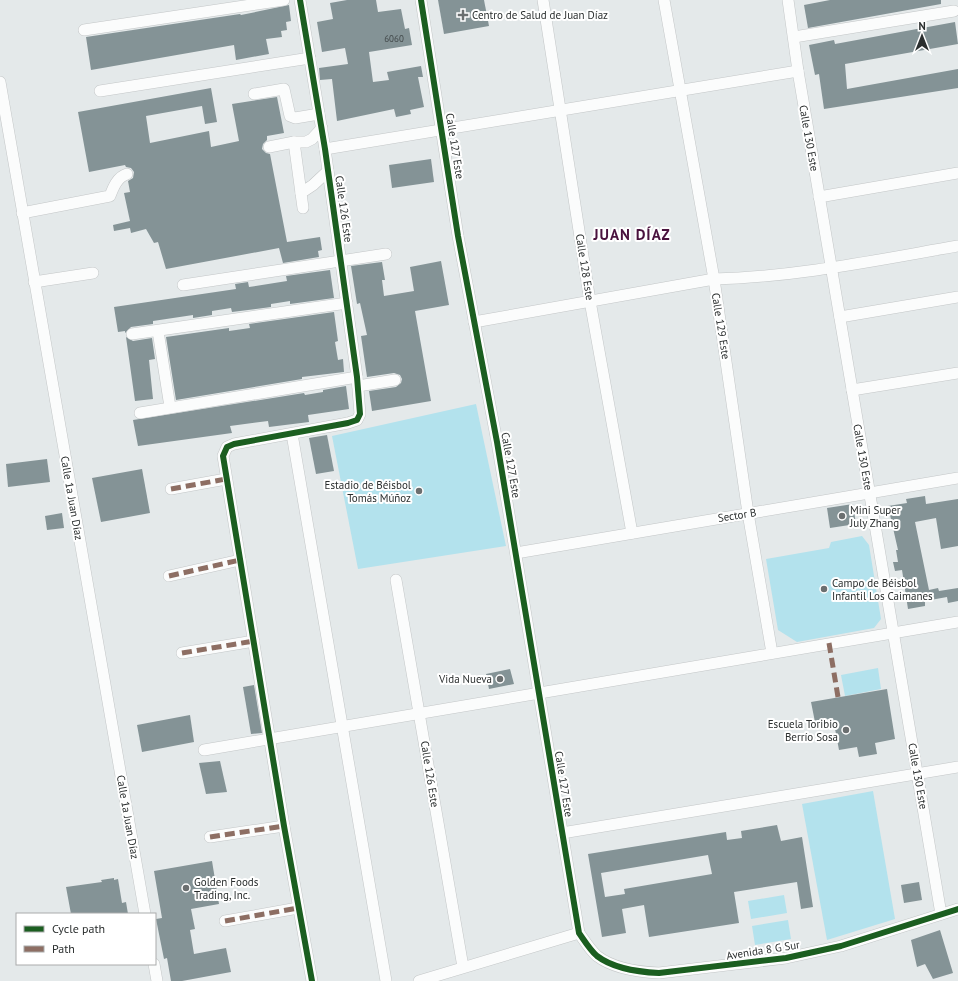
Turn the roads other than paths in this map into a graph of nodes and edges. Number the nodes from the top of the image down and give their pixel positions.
1 (284, 0) edge
2 (300, 0) edge
3 (421, 0) edge
4 (543, 0) edge
5 (664, 0) edge
6 (788, 0) edge
7 (954, 11) dead end
8 (84, 30) dead end
9 (794, 37) junction
10 (310, 58) junction
11 (798, 71) junction
12 (0, 82) edge
13 (100, 91) dead end
14 (681, 92) junction
15 (254, 94) dead end
16 (561, 111) junction
17 (320, 114) junction
18 (322, 128) junction
19 (443, 131) junction
20 (294, 142) junction
21 (269, 146) dead end
22 (325, 149) junction
23 (328, 170) junction
24 (127, 174) dead end
25 (958, 174) edge
26 (301, 193) junction
27 (819, 197) junction
28 (303, 208) dead end
29 (22, 213) junction
30 (958, 246) edge
31 (386, 254) dead end
32 (341, 261) junction
33 (832, 268) junction
34 (93, 273) dead end
35 (714, 279) junction
36 (34, 282) junction
37 (183, 285) dead end
38 (958, 297) edge
39 (590, 301) junction
40 (347, 303) junction
41 (840, 317) junction
42 (474, 322) junction
43 (158, 331) junction
44 (132, 334) dead end
45 (958, 373) edge
46 (395, 380) dead end
47 (358, 382) junction
48 (852, 390) junction
49 (170, 407) junction
50 (140, 413) dead end
51 (292, 434) junction
52 (958, 478) edge
53 (226, 479) junction
54 (171, 489) dead end
55 (870, 494) junction
56 (748, 514) junction
57 (632, 533) junction
58 (516, 553) junction
59 (240, 560) junction
60 (169, 576) dead end
61 (396, 580) dead end
62 (958, 622) edge
63 (892, 632) junction
64 (254, 641) junction
65 (182, 653) dead end
66 (772, 653) junction
67 (539, 693) junction
68 (420, 713) junction
69 (343, 726) junction
70 (271, 740) junction
71 (204, 750) dead end
72 (958, 767) edge
73 (918, 773) junction
74 (284, 826) junction
75 (562, 833) junction
76 (210, 837) dead end
77 (298, 908) junction
78 (958, 909) edge
79 (145, 913) edge
80 (941, 914) junction
81 (225, 921) dead end
82 (579, 933) junction
83 (154, 965) edge
84 (463, 967) junction
85 (157, 981) edge
86 (312, 981) edge
87 (386, 981) edge
88 (419, 981) edge

1 - 8 street
2 - 10 street, Calle 126 Este
3 - 19 street, Calle 127 Este
4 - 16 street, Calle 128 Este
5 - 14 street, Calle 129 Este
6 - 9 street, Calle 130 Este
7 - 9 street
9 - 11 street, Calle 130 Este
10 - 13 street
10 - 17 street, Calle 126 Este
11 - 14 street
11 - 27 street, Calle 130 Este
12 - 29 street, Calle 1a Juan Díaz
14 - 16 street
14 - 35 street, Calle 129 Este
15 - 17 street
16 - 19 street
16 - 39 street, Calle 128 Este
17 - 18 street, Calle 126 Este
18 - 20 street
18 - 22 street, Calle 126 Este
19 - 22 street
19 - 42 street, Calle 127 Este
20 - 21 street
20 - 26 street
22 - 23 street, Calle 126 Este
23 - 26 street
23 - 32 street, Calle 126 Este
24 - 29 street
25 - 27 street
26 - 28 street
27 - 33 street, Calle 130 Este
29 - 36 street, Calle 1a Juan Díaz
30 - 33 street
31 - 32 street
32 - 37 street
32 - 40 street, Calle 126 Este
33 - 35 street
33 - 41 street, Calle 130 Este
34 - 36 street
35 - 39 street
35 - 56 street, Calle 129 Este
36 - 79 street, Calle 1a Juan Díaz
38 - 41 street
39 - 42 street
39 - 57 street, Calle 128 Este
40 - 43 street
40 - 47 street, Calle 126 Este
41 - 48 street, Calle 130 Este
42 - 58 street, Calle 127 Este
43 - 44 street
43 - 49 street
45 - 48 street
46 - 47 street
47 - 49 street
47 - 51 street, Calle 126 Este
48 - 55 street, Calle 130 Este
49 - 50 street
51 - 53 street
51 - 69 street
52 - 55 street, Sector B
53 - 54 street
53 - 59 street
55 - 56 street, Sector B
55 - 63 street, Calle 130 Este
56 - 57 street, Sector B
56 - 66 street, Calle 129 Este
57 - 58 street, Sector B
58 - 67 street, Calle 127 Este
59 - 60 street
59 - 64 street
61 - 68 street, Calle 126 Este
62 - 63 street
63 - 66 street
63 - 73 street, Calle 130 Este
64 - 65 street
64 - 70 street
66 - 67 street
67 - 68 street
67 - 75 street, Calle 127 Este
68 - 69 street
68 - 84 street, Calle 126 Este
69 - 70 street
69 - 87 street
70 - 71 street
70 - 74 street
72 - 73 street
73 - 75 street
73 - 80 street, Calle 130 Este
74 - 76 street
74 - 77 street
75 - 82 street, Calle 127 Este
77 - 81 street
77 - 86 street
78 - 80 street, Avenida 8 G Sur
80 - 82 street, Avenida 8 G Sur
82 - 84 street
83 - 85 street
84 - 88 street

